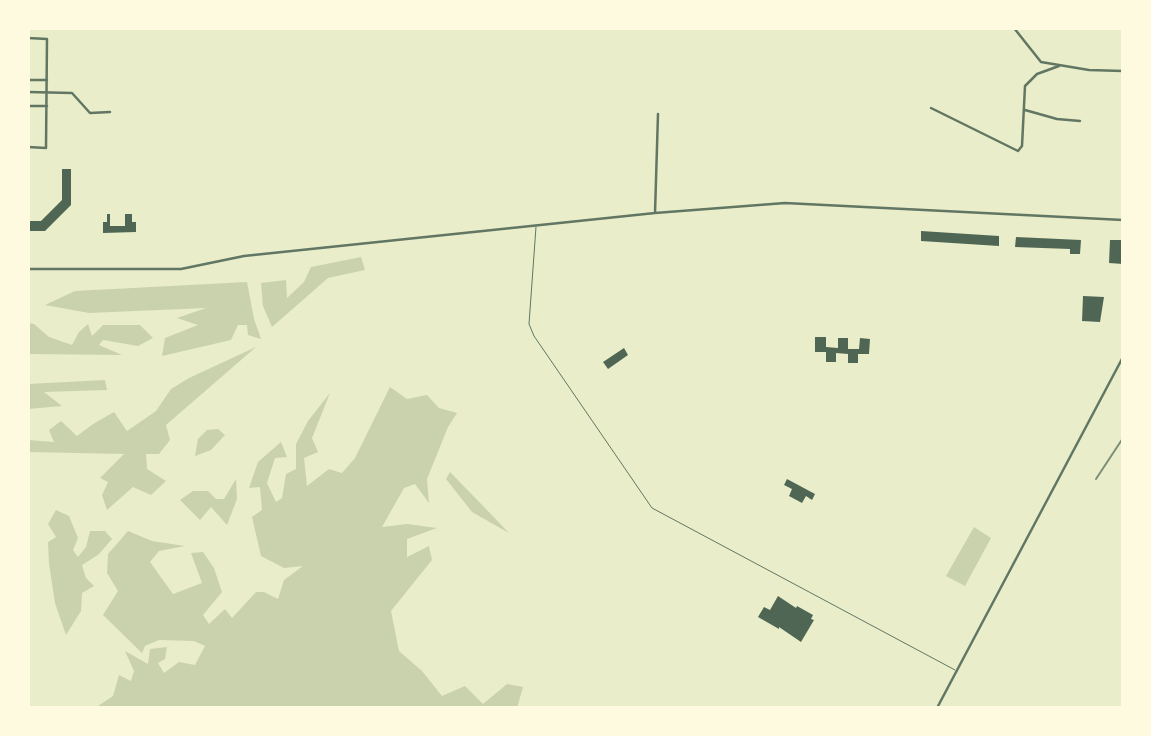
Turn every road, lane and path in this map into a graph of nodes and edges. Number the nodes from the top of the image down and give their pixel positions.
1 (1014, 28) edge
2 (28, 38) edge
3 (1059, 66) junction
4 (1123, 71) edge
5 (28, 80) edge
6 (47, 80) junction
7 (28, 92) edge
8 (47, 92) junction
9 (28, 106) edge
10 (47, 106) junction
11 (931, 108) dead end
12 (1025, 110) junction
13 (110, 112) dead end
14 (658, 114) dead end
15 (1080, 121) dead end
16 (28, 148) edge
17 (655, 213) junction
18 (1123, 220) edge
19 (536, 227) junction
20 (28, 269) edge
21 (1123, 358) edge
22 (956, 671) junction
23 (937, 708) edge

1 - 3 street
2 - 6 street
3 - 4 street
3 - 12 street
5 - 6 street
6 - 8 street
7 - 8 street
8 - 10 street
8 - 13 street
9 - 10 street
10 - 16 street
11 - 12 street
12 - 15 street
14 - 17 street
17 - 18 street
17 - 19 street
19 - 20 street
19 - 22 lane
21 - 22 street
22 - 23 street

